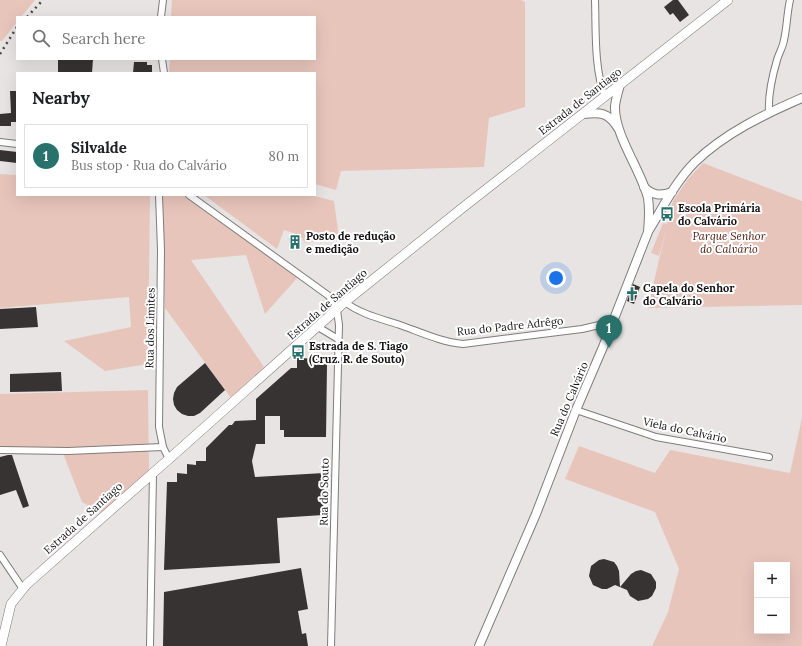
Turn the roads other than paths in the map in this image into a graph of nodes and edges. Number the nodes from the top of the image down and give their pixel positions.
1 (163, 0) edge
2 (595, 0) edge
3 (728, 0) edge
4 (790, 0) edge
5 (161, 16) edge
6 (162, 60) edge
7 (164, 72) edge
8 (620, 85) junction
9 (605, 97) junction
10 (802, 98) edge
11 (769, 112) junction
12 (583, 114) junction
13 (606, 115) junction
14 (616, 116) junction
15 (622, 135) junction
16 (0, 142) edge
17 (16, 144) edge
18 (644, 186) junction
19 (672, 192) junction
20 (158, 196) edge
21 (190, 196) edge
22 (648, 232) junction
23 (345, 302) junction
24 (337, 310) junction
25 (612, 322) junction
26 (318, 327) junction
27 (338, 339) junction
28 (576, 410) junction
29 (163, 447) junction
30 (0, 450) edge
31 (769, 457) dead end
32 (170, 459) junction
33 (153, 472) junction
34 (0, 555) edge
35 (23, 589) junction
36 (3, 636) junction
37 (1, 646) edge
38 (7, 646) edge
39 (150, 646) edge
40 (331, 646) edge
41 (479, 646) edge

1 - 5 street
2 - 9 street
3 - 8 main road, Estrada de Santiago
4 - 11 street
6 - 7 street
8 - 9 main road, Estrada de Santiago
8 - 14 main road, Rua do Calvário
9 - 12 main road, Estrada de Santiago
9 - 13 main road
9 - 14 main road, Rua do Calvário
10 - 11 main road
11 - 19 main road
12 - 13 main road
12 - 23 main road, Estrada de Santiago
13 - 15 main road, Rua do Calvário
14 - 15 main road, Rua do Calvário
15 - 18 main road, Rua do Calvário
16 - 17 street
18 - 19 main road
18 - 22 main road, Rua do Calvário
19 - 22 main road
20 - 29 street, Rua dos Limites
21 - 24 street
22 - 25 main road, Rua do Calvário
23 - 24 main road, Estrada de Santiago
23 - 25 street, Rua do Padre Adrêgo
24 - 26 main road, Estrada de Santiago
24 - 27 street, Rua do Souto
25 - 28 main road, Rua do Calvário
26 - 27 street
26 - 32 main road, Estrada de Santiago
27 - 40 street, Rua do Souto
28 - 31 street, Viela do Calvário
28 - 41 main road, Rua do Calvário
29 - 30 street
29 - 32 street, Rua dos Limites
32 - 33 main road, Estrada de Santiago
33 - 35 main road, Estrada de Santiago
33 - 39 street
34 - 35 street
35 - 36 main road, Estrada de Santiago
36 - 37 main road, Estrada de Santiago
36 - 38 street

